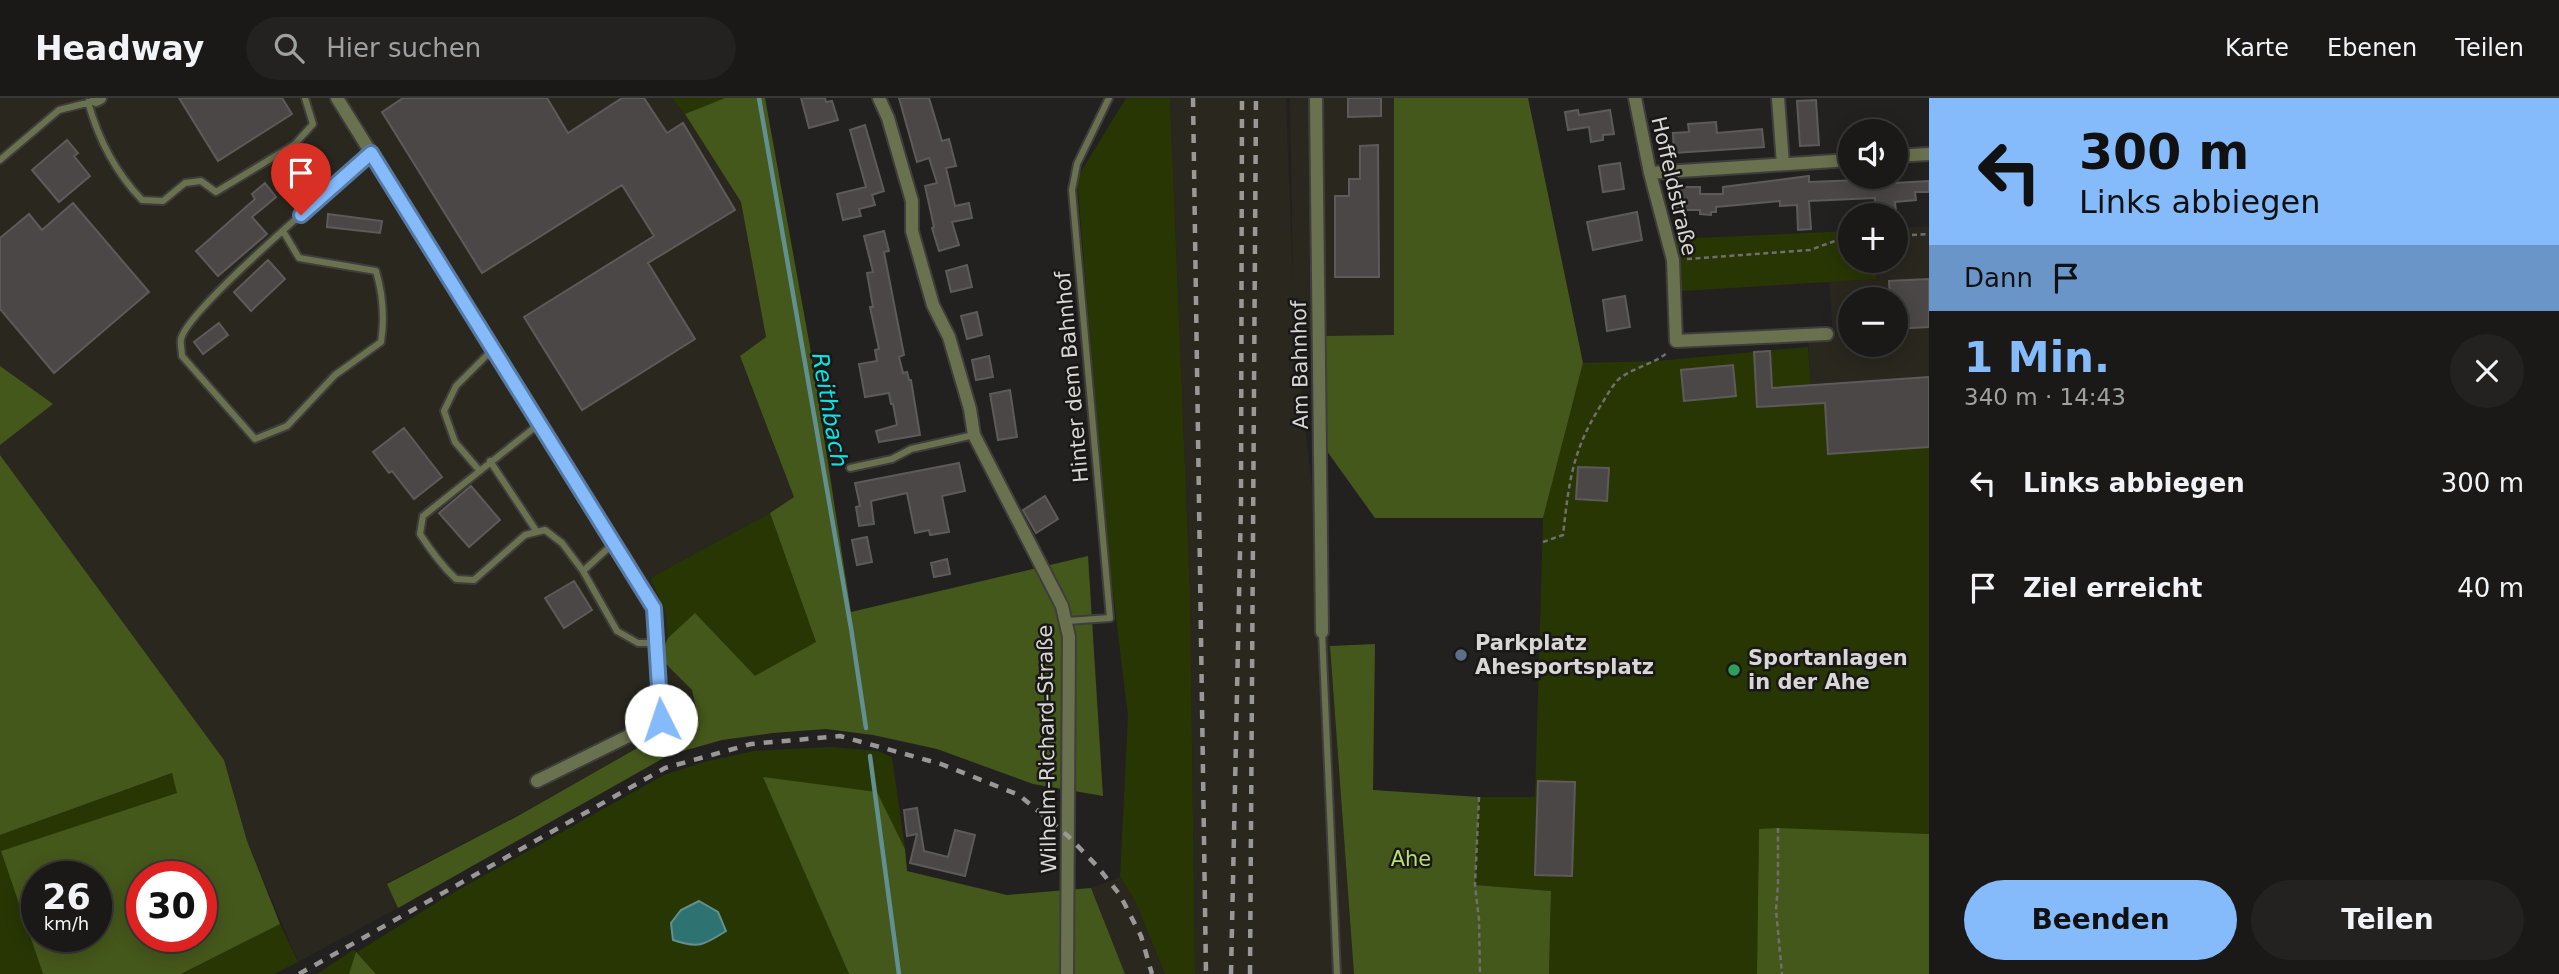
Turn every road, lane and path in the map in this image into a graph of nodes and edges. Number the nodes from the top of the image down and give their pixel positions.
1 (305, 98) edge
2 (337, 98) edge
3 (879, 98) edge
4 (1109, 98) edge
5 (1316, 98) edge
6 (1635, 98) edge
7 (1778, 98) edge
8 (94, 100) edge
9 (371, 153) junction
10 (1929, 154) edge
11 (1908, 155) edge
12 (0, 160) edge
13 (1838, 160) edge
14 (1783, 164) junction
15 (1650, 173) junction
16 (284, 231) junction
17 (1929, 234) edge
18 (1908, 235) edge
19 (1838, 242) edge
20 (1672, 260) junction
21 (1827, 334) dead end
22 (1676, 341) junction
23 (492, 350) junction
24 (539, 424) junction
25 (974, 435) junction
26 (490, 461) junction
27 (850, 468) dead end
28 (479, 470) junction
29 (537, 532) junction
30 (1543, 542) dead end
31 (614, 543) junction
32 (583, 571) junction
33 (1067, 621) junction
34 (1322, 632) joint
35 (655, 643) junction
36 (537, 781) dead end
37 (1479, 797) dead end
38 (1777, 828) dead end
39 (1067, 974) edge
40 (1337, 974) edge
41 (1480, 974) edge
42 (1782, 974) edge

1 - 8 lane
2 - 9 street
3 - 25 street, Wilhelm-Richard-Straße
4 - 33 lane, Hinter dem Bahnhof
5 - 34 street, Am Bahnhof
6 - 15 street, Hoffeldstraße
7 - 14 street
8 - 12 lane
9 - 16 lane
9 - 23 street
10 - 11 street
13 - 14 street
14 - 15 street
15 - 20 street, Hoffeldstraße
16 - 16 lane
17 - 18 path
19 - 20 path
20 - 22 street, Hoffeldstraße
21 - 22 street
22 - 30 path
23 - 24 street
23 - 28 lane
24 - 26 lane
24 - 31 street
25 - 27 lane
25 - 33 street, Wilhelm-Richard-Straße
26 - 28 lane
26 - 29 lane
28 - 29 lane
29 - 32 lane
31 - 32 lane
31 - 35 street
32 - 35 lane
33 - 39 street, Wilhelm-Richard-Straße
34 - 40 lane
35 - 36 street
37 - 41 path
38 - 42 path

